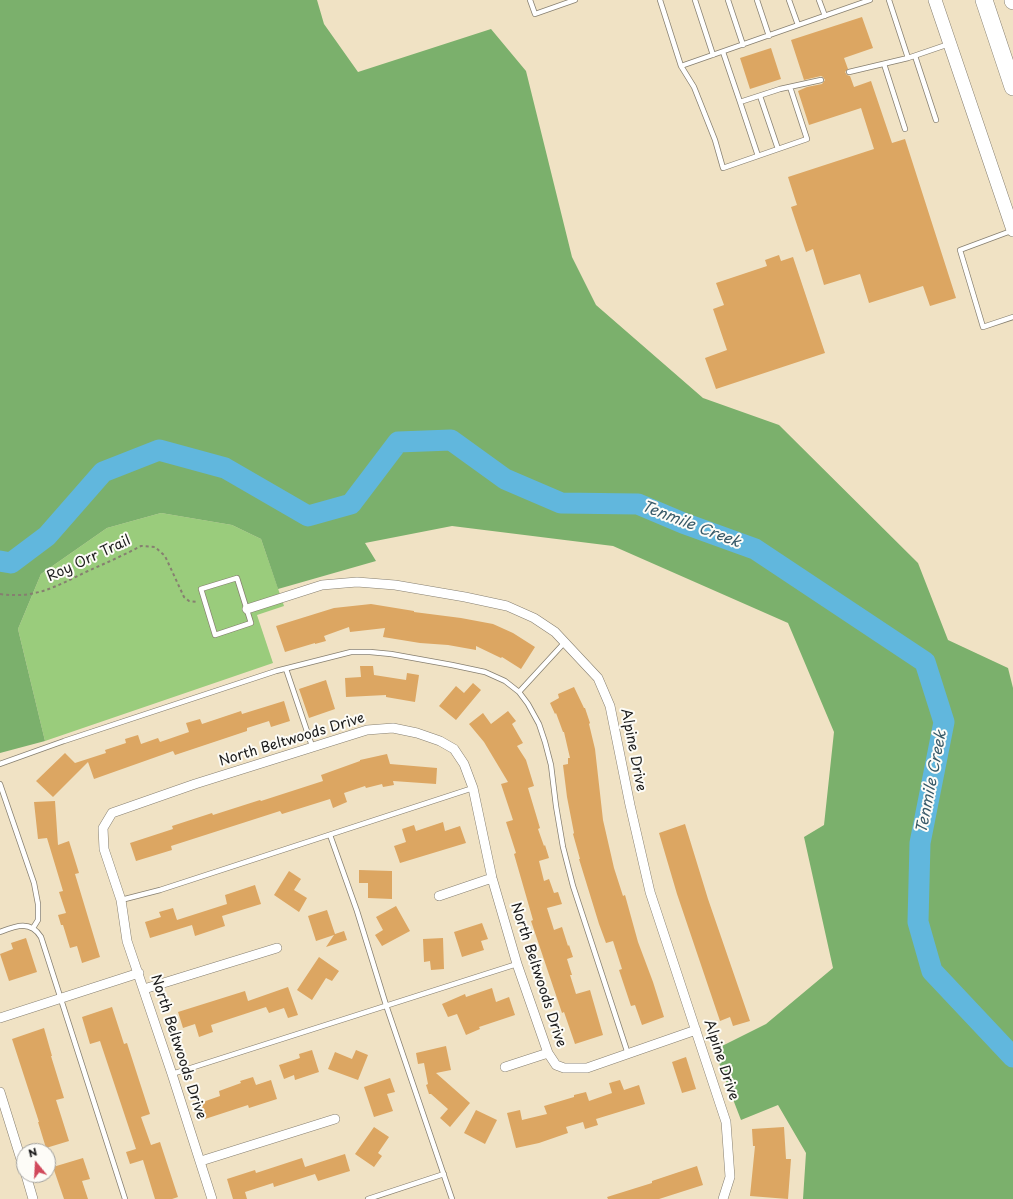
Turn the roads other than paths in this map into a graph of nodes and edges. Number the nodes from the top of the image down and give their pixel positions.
1 (530, 0) edge
2 (575, 0) edge
3 (660, 0) edge
4 (695, 0) edge
5 (728, 0) edge
6 (757, 0) edge
7 (789, 0) edge
8 (820, 0) edge
9 (870, 0) edge
10 (889, 0) edge
11 (936, 0) edge
12 (984, 0) edge
13 (855, 2) edge
14 (825, 16) junction
15 (798, 26) junction
16 (769, 36) junction
17 (950, 44) junction
18 (743, 45) junction
19 (723, 52) junction
20 (713, 55) junction
21 (915, 56) junction
22 (908, 58) junction
23 (884, 64) junction
24 (681, 66) junction
25 (849, 72) dead end
26 (821, 80) dead end
27 (790, 87) junction
28 (1013, 87) edge
29 (760, 96) junction
30 (740, 102) junction
31 (936, 120) dead end
32 (905, 129) dead end
33 (778, 149) junction
34 (758, 156) junction
35 (1013, 230) edge
36 (1013, 317) edge
37 (247, 609) junction
38 (565, 642) junction
39 (286, 669) junction
40 (519, 692) junction
41 (312, 746) junction
42 (0, 764) edge
43 (0, 784) edge
44 (474, 788) junction
45 (330, 835) junction
46 (492, 878) junction
47 (439, 896) dead end
48 (121, 900) junction
49 (33, 928) junction
50 (0, 932) edge
51 (277, 948) dead end
52 (517, 964) junction
53 (139, 973) junction
54 (144, 989) junction
55 (60, 998) junction
56 (386, 1005) junction
57 (0, 1018) edge
58 (696, 1030) junction
59 (548, 1053) junction
60 (628, 1054) junction
61 (506, 1067) dead end
62 (172, 1074) junction
63 (0, 1092) edge
64 (335, 1119) dead end
65 (16, 1143) edge
66 (200, 1161) junction
67 (444, 1174) junction
68 (28, 1183) edge
69 (33, 1199) edge
70 (125, 1199) edge
71 (212, 1199) edge
72 (368, 1199) edge
73 (452, 1199) edge
74 (723, 1199) edge

1 - 2 lane
3 - 24 lane
4 - 20 lane
5 - 18 lane
6 - 16 lane
7 - 15 lane
8 - 14 lane
9 - 13 lane
10 - 22 lane
11 - 17 main road
12 - 28 highway
13 - 14 lane
14 - 15 lane
15 - 16 lane
16 - 18 lane
17 - 21 lane
17 - 35 main road
18 - 19 lane
19 - 20 lane
19 - 30 lane
20 - 24 lane
21 - 22 lane
21 - 31 lane
22 - 23 lane
23 - 25 lane
23 - 32 lane
24 - 34 lane
26 - 27 lane
27 - 29 lane
27 - 33 lane
29 - 30 lane
29 - 33 lane
30 - 34 lane
33 - 34 lane
35 - 36 lane
37 - 37 lane
37 - 38 street, Alpine Drive
38 - 40 lane
38 - 58 street, Alpine Drive
39 - 40 lane
39 - 41 lane
39 - 42 lane
40 - 60 lane
41 - 44 street, North Beltwoods Drive
41 - 48 street, North Beltwoods Drive
43 - 49 lane
44 - 45 lane
44 - 46 street, North Beltwoods Drive
45 - 48 lane
45 - 56 lane
46 - 47 street
46 - 52 street, North Beltwoods Drive
48 - 53 street, North Beltwoods Drive
49 - 50 lane
49 - 55 lane
51 - 54 street
52 - 56 lane
52 - 59 street, North Beltwoods Drive
53 - 54 street, North Beltwoods Drive
53 - 55 street
54 - 62 street, North Beltwoods Drive
55 - 57 street
55 - 70 lane
56 - 62 lane
56 - 67 lane
58 - 60 street, North Beltwoods Drive
58 - 74 street, Alpine Drive
59 - 60 street, North Beltwoods Drive
59 - 61 street
62 - 66 street, North Beltwoods Drive
63 - 65 street
64 - 66 street
66 - 71 street, North Beltwoods Drive
67 - 72 lane
67 - 73 lane
68 - 69 street

